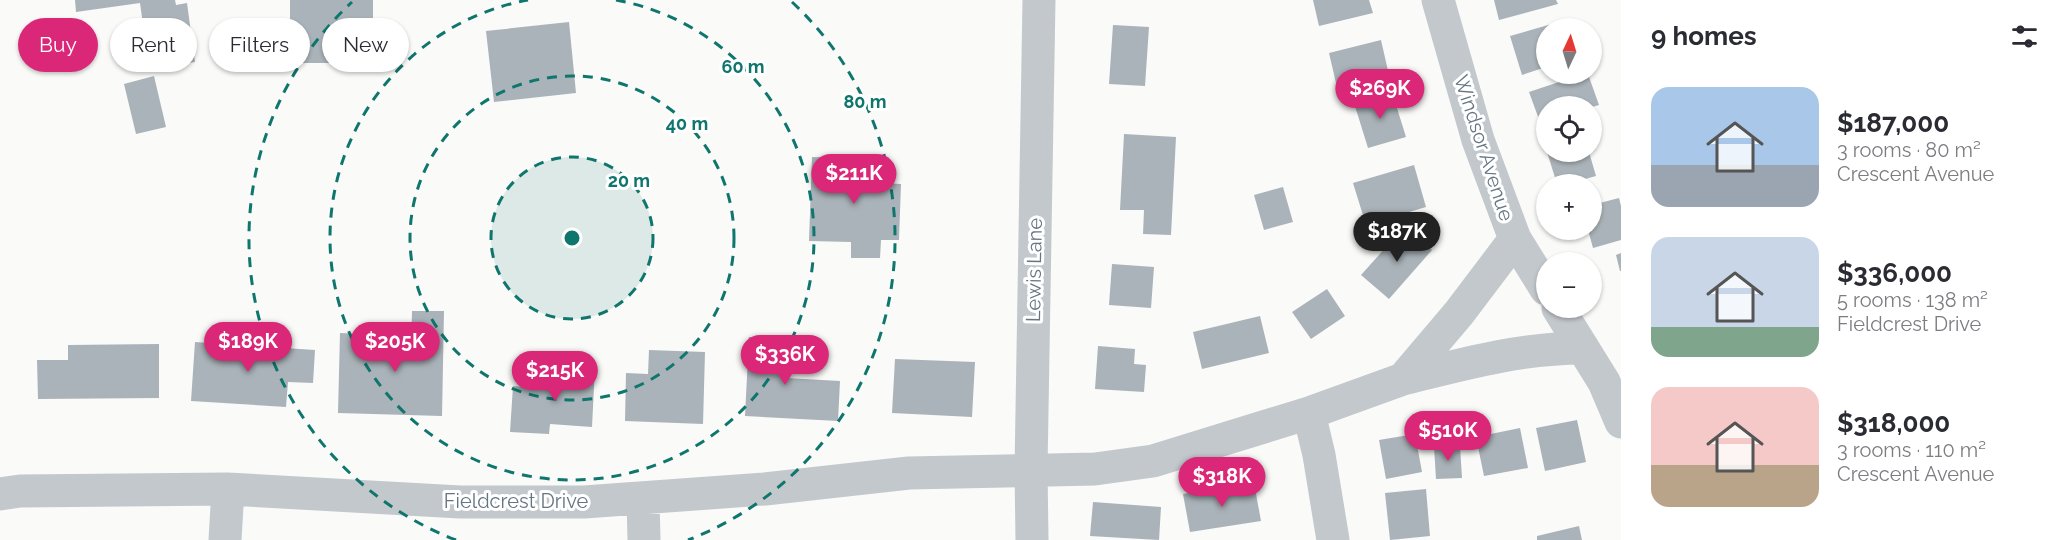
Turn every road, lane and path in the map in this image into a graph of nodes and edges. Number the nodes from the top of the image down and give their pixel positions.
1 (1039, 0) edge
2 (1438, 0) edge
3 (1515, 239) junction
4 (1536, 273) edge
5 (1564, 318) edge
6 (1583, 348) junction
7 (1403, 379) junction
8 (1309, 413) junction
9 (1621, 422) edge
10 (1031, 469) junction
11 (228, 489) junction
12 (0, 494) edge
13 (642, 498) junction
14 (225, 540) edge
15 (644, 540) edge
16 (1032, 540) edge
17 (1332, 540) edge

1 - 10 street, Lewis Lane
2 - 3 street, Windsor Avenue
3 - 4 street, Windsor Avenue
3 - 7 street
5 - 6 street
6 - 7 street, Fieldcrest Drive
6 - 9 street
7 - 8 street, Fieldcrest Drive
8 - 10 street, Fieldcrest Drive
8 - 17 street
10 - 13 street, Fieldcrest Drive
10 - 16 street, Lewis Lane
11 - 12 street, Fieldcrest Drive
11 - 13 street, Fieldcrest Drive
11 - 14 street
13 - 15 street

